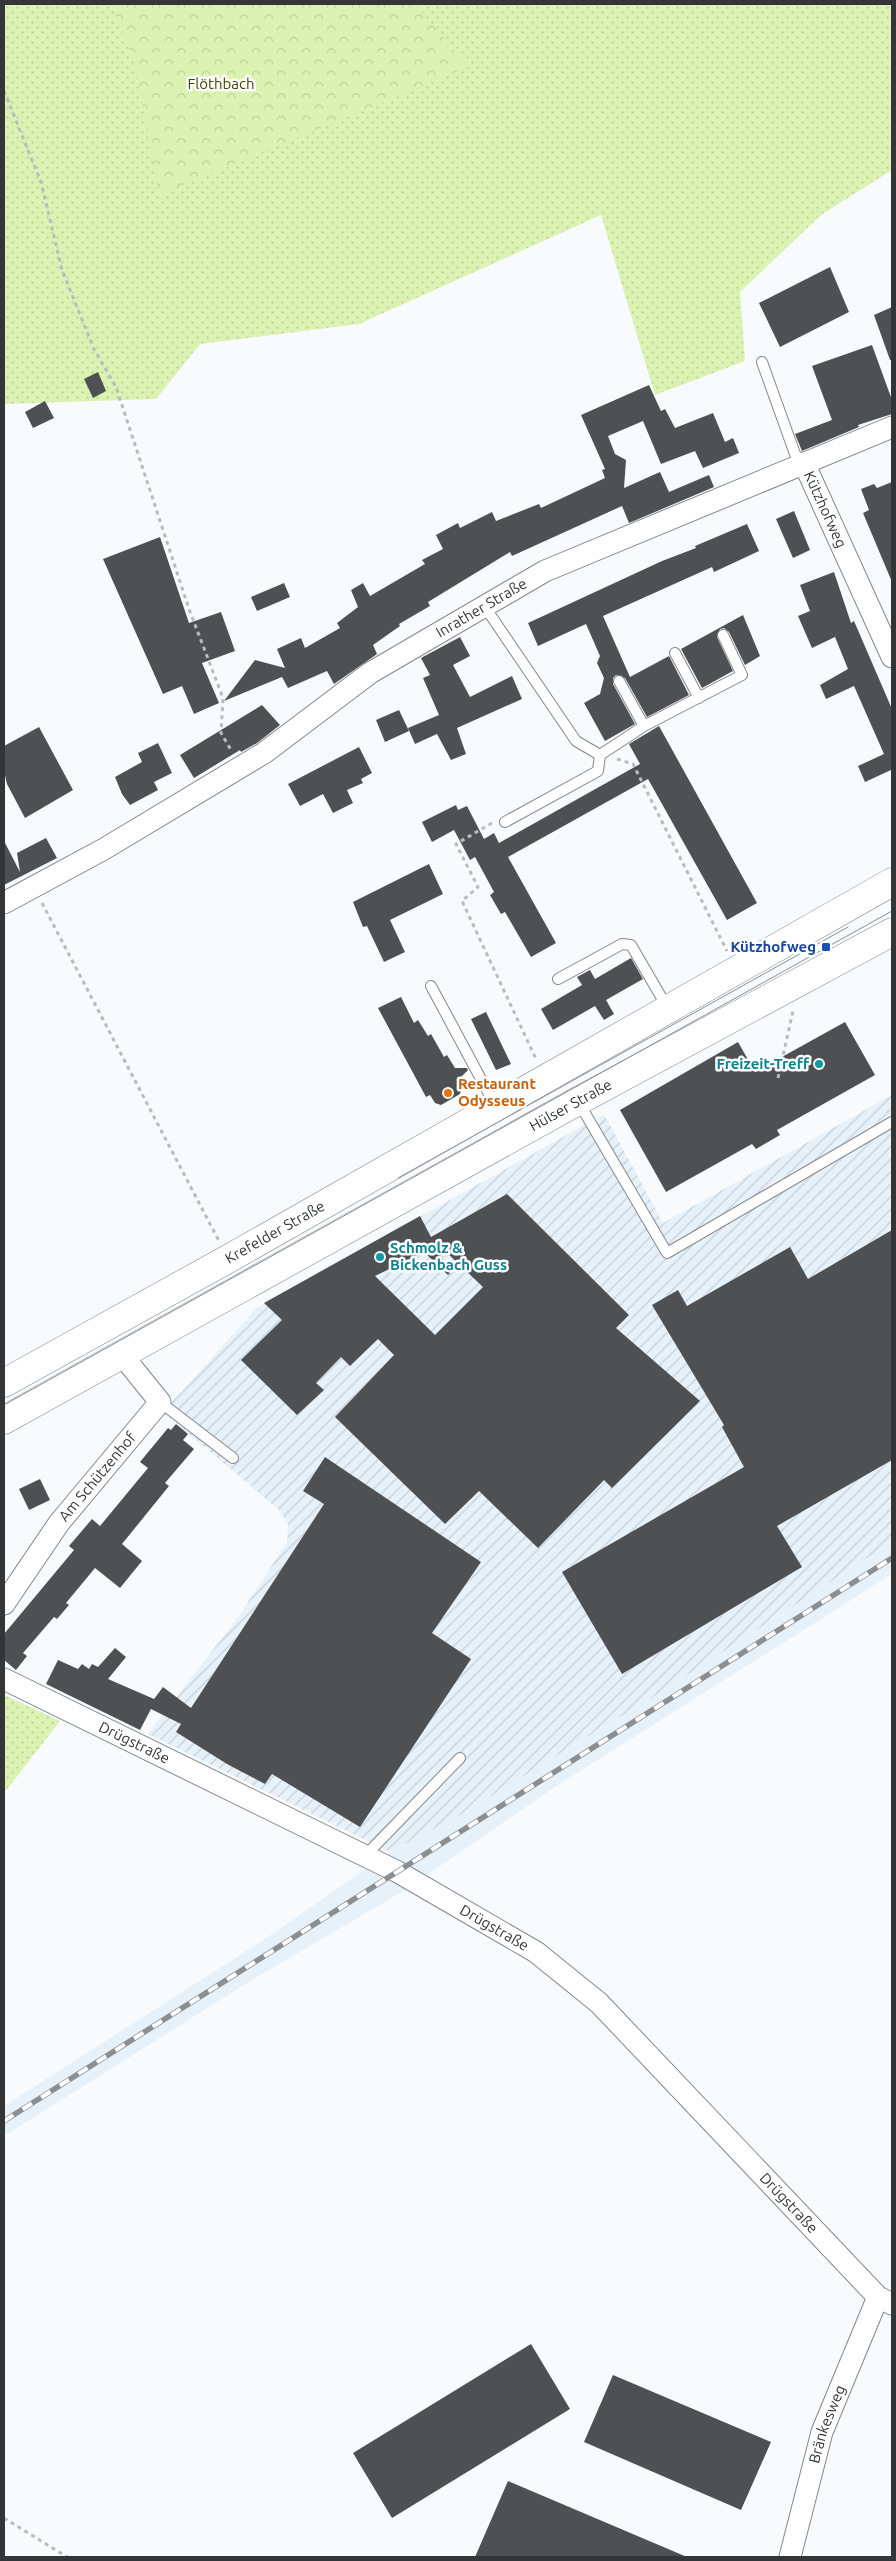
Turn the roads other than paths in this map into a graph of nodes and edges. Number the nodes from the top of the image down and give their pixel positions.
1 (762, 362) dead end
2 (892, 427) edge
3 (804, 463) junction
4 (485, 607) junction
5 (723, 635) dead end
6 (675, 653) dead end
7 (892, 656) edge
8 (618, 681) dead end
9 (699, 698) junction
10 (644, 726) junction
11 (600, 755) junction
12 (505, 822) road end
13 (892, 882) edge
14 (4, 903) edge
15 (892, 932) edge
16 (558, 979) dead end
17 (431, 986) dead end
18 (669, 1010) junction
19 (578, 1101) junction
20 (496, 1108) junction
21 (892, 1122) edge
22 (122, 1354) junction
23 (4, 1383) edge
24 (160, 1402) junction
25 (4, 1420) edge
26 (233, 1458) dead end
27 (4, 1604) edge
28 (4, 1679) edge
29 (460, 1758) dead end
30 (366, 1856) junction
31 (885, 2300) edge
32 (790, 2557) edge

1 - 3 lane, Kützhofweg
2 - 3 street, Inrather Straße
3 - 4 street, Inrather Straße
3 - 7 street, Kützhofweg
4 - 11 lane
4 - 14 street, Inrather Straße
5 - 9 lane
6 - 9 lane
8 - 10 lane
9 - 10 lane
10 - 11 lane
11 - 12 lane
13 - 18 street
15 - 19 street, Hülser Straße
16 - 18 lane
17 - 20 lane
18 - 20 street, Krefelder Straße
19 - 21 lane
19 - 22 street, Hülser Straße
20 - 23 street, Krefelder Straße
22 - 24 street
22 - 25 street
24 - 26 lane
24 - 27 street, Am Schützenhof
28 - 30 street, Drügstraße
29 - 30 lane
30 - 31 street, Drügstraße
31 - 32 street, Bränkesweg

